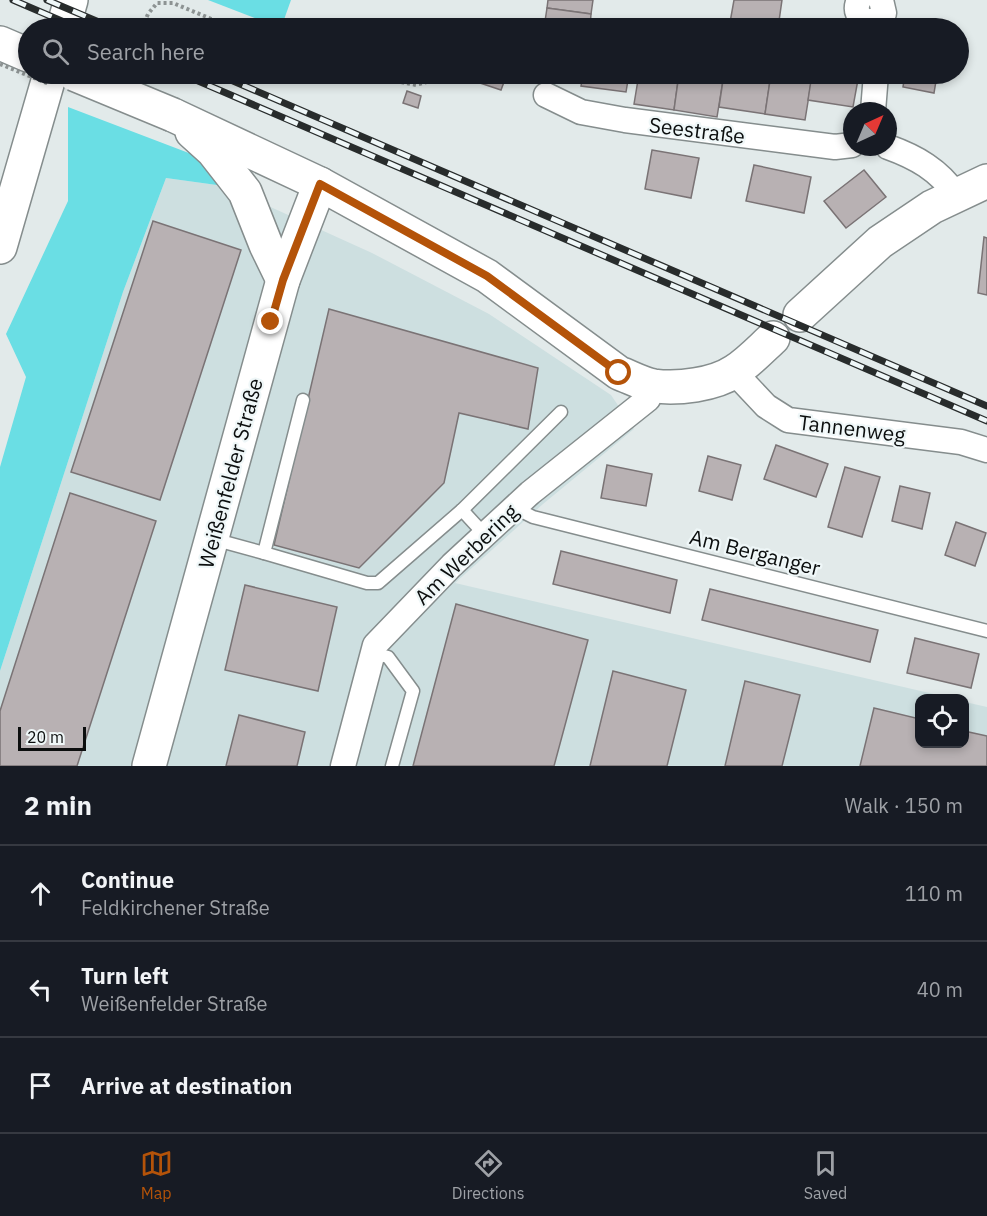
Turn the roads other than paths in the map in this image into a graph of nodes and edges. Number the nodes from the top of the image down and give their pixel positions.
1 (71, 0) edge
2 (66, 18) edge
3 (0, 43) edge
4 (18, 50) edge
5 (47, 84) edge
6 (98, 84) edge
7 (875, 84) edge
8 (546, 95) dead end
9 (874, 102) edge
10 (173, 115) junction
11 (843, 146) edge
12 (897, 151) edge
13 (987, 181) edge
14 (320, 184) junction
15 (956, 195) junction
16 (0, 248) edge
17 (283, 280) junction
18 (800, 315) dead end
19 (773, 338) dead end
20 (734, 372) junction
21 (654, 386) junction
22 (303, 400) dead end
23 (561, 412) dead end
24 (987, 450) edge
25 (515, 508) junction
26 (462, 510) junction
27 (485, 535) junction
28 (212, 538) junction
29 (264, 553) junction
30 (987, 631) edge
31 (373, 653) junction
32 (149, 766) edge
33 (343, 766) edge
34 (392, 766) edge

1 - 2 main road
3 - 4 main road
5 - 16 main road
6 - 10 main road, bridge
7 - 9 street
8 - 11 street, Seestraße
10 - 14 main road
10 - 17 main road
12 - 15 street
13 - 15 main road
14 - 17 main road, Weißenfelder Straße
14 - 21 main road
15 - 18 main road
17 - 28 main road, Weißenfelder Straße
19 - 20 main road
20 - 21 main road
20 - 24 street, Tannenweg
21 - 25 street, Am Werbering
22 - 29 lane
23 - 26 lane
25 - 27 street, Am Werbering
25 - 30 lane, Am Berganger
26 - 27 lane
26 - 29 lane
27 - 31 street, Am Werbering
28 - 29 lane
28 - 32 main road, Weißenfelder Straße
31 - 33 street, Am Werbering
31 - 34 lane

